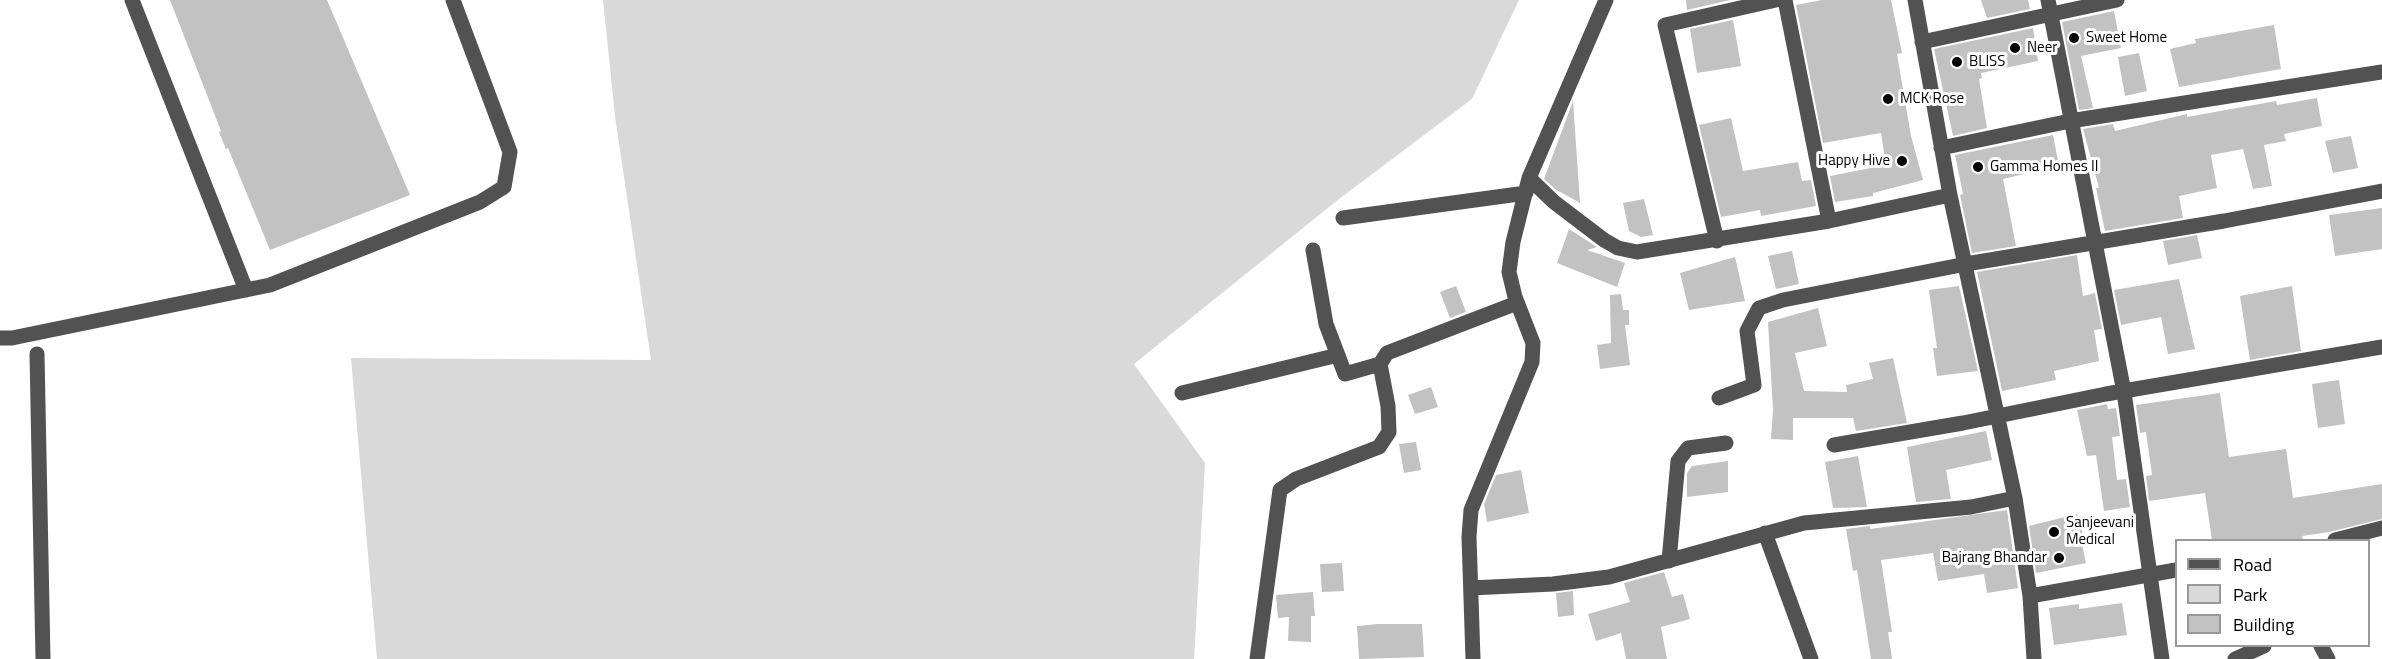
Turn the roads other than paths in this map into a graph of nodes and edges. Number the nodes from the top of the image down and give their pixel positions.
1 (132, 0) edge
2 (453, 0) edge
3 (1606, 0) edge
4 (1776, 0) edge
5 (1785, 0) edge
6 (1915, 0) edge
7 (2117, 0) edge
8 (2049, 6) edge
9 (1922, 42) junction
10 (2382, 72) edge
11 (2070, 121) junction
12 (1941, 148) junction
13 (1527, 186) junction
14 (2382, 191) edge
15 (1950, 195) junction
16 (1343, 218) dead end
17 (1829, 221) junction
18 (1717, 241) junction
19 (2093, 242) junction
20 (1313, 250) dead end
21 (1966, 264) junction
22 (246, 290) junction
23 (1517, 303) junction
24 (0, 338) edge
25 (2382, 347) edge
26 (37, 354) dead end
27 (1338, 355) junction
28 (1380, 364) junction
29 (2124, 392) junction
30 (1182, 393) dead end
31 (1719, 398) dead end
32 (1995, 417) junction
33 (1726, 443) dead end
34 (1834, 445) dead end
35 (2015, 498) junction
36 (2382, 528) edge
37 (1764, 533) junction
38 (2339, 539) edge
39 (1669, 561) junction
40 (2175, 570) edge
41 (2151, 574) junction
42 (1471, 588) junction
43 (2030, 596) junction
44 (2260, 647) edge
45 (43, 659) edge
46 (1257, 659) edge
47 (1473, 659) edge
48 (1811, 659) edge
49 (2034, 659) edge
50 (2162, 659) edge
51 (2235, 659) edge

1 - 22 street
2 - 22 street
3 - 13 street
4 - 18 street
5 - 17 street
6 - 9 street
7 - 8 street
8 - 9 street
8 - 11 street
9 - 12 street
10 - 11 street
11 - 12 street
11 - 19 street
12 - 15 street
13 - 16 street
13 - 18 street
13 - 23 street
14 - 19 street
15 - 17 street
15 - 21 street
17 - 18 street
19 - 21 street
19 - 29 street
20 - 27 street
21 - 31 street
21 - 32 street
22 - 24 street
23 - 28 street
23 - 42 street
25 - 29 street
26 - 45 street
27 - 28 street
27 - 30 street
28 - 46 street
29 - 32 street
29 - 41 street
32 - 34 street
32 - 35 street
33 - 39 street
35 - 37 street
35 - 43 street
36 - 38 street
37 - 39 street
37 - 48 street
39 - 42 street
40 - 41 street
41 - 43 street
41 - 50 street
42 - 47 street
43 - 49 street
44 - 51 street

